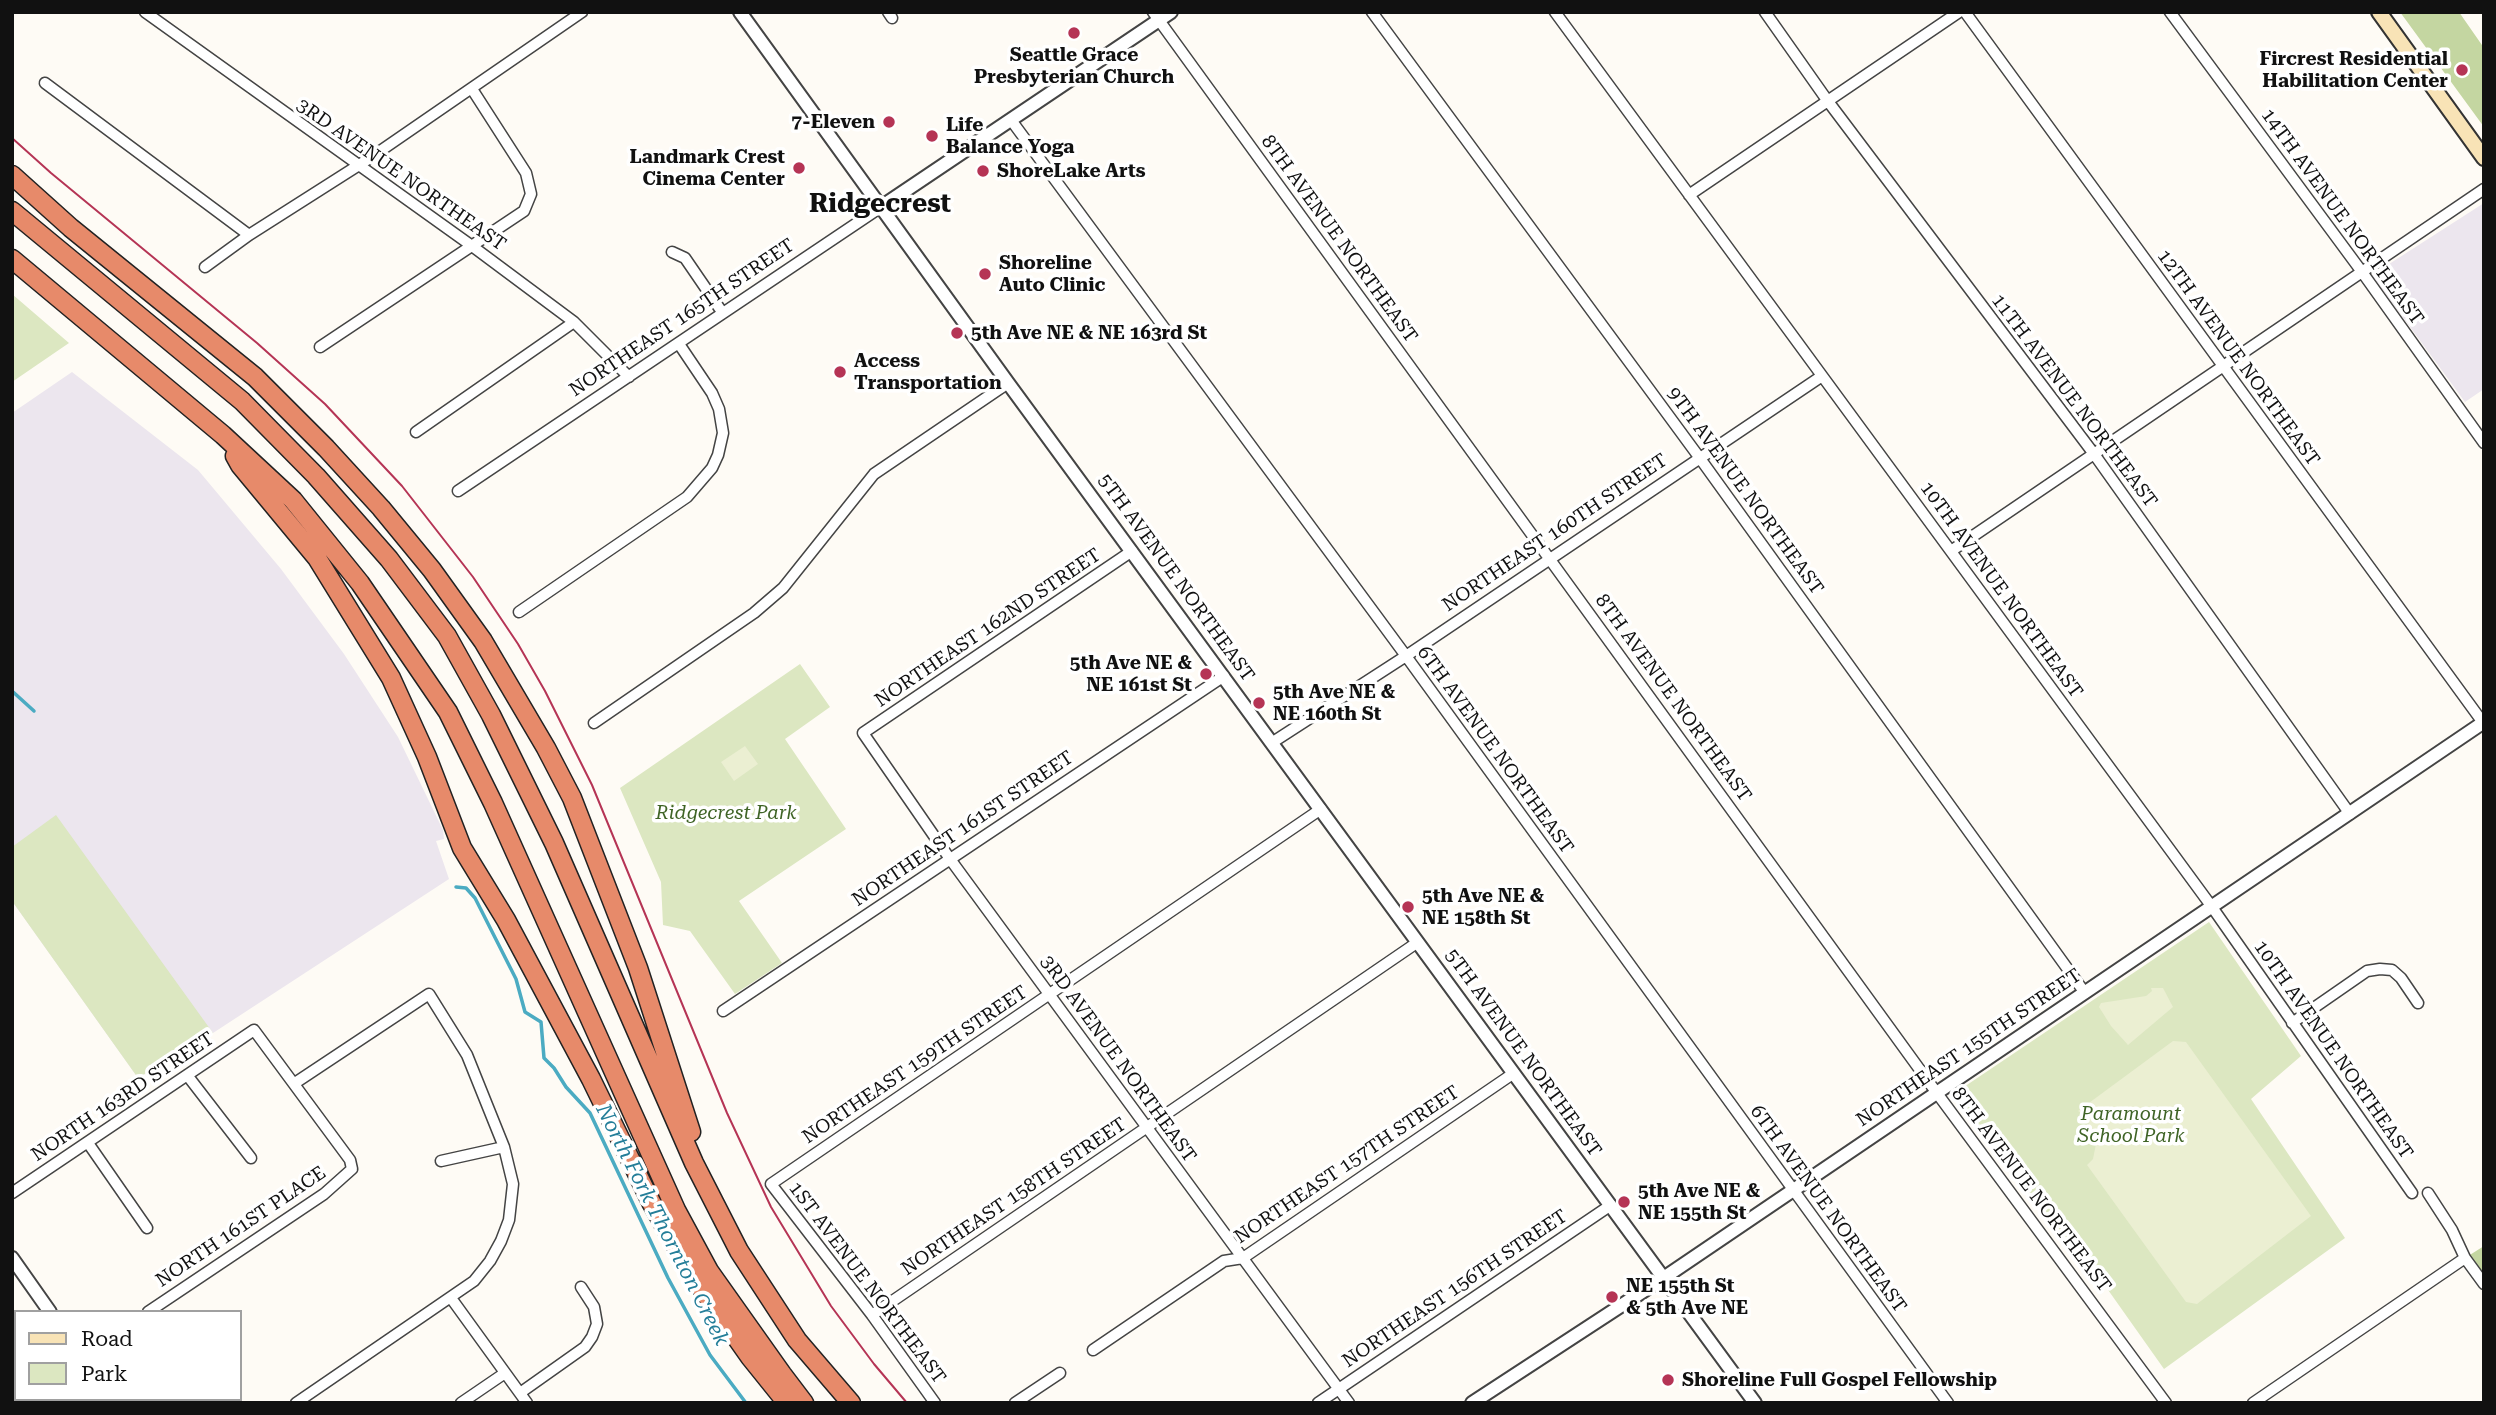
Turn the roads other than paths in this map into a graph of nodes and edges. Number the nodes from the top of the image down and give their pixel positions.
1 (145, 12) edge
2 (582, 12) edge
3 (740, 12) edge
4 (1171, 12) edge
5 (1372, 12) edge
6 (1555, 12) edge
7 (1765, 12) edge
8 (1959, 12) edge
9 (1965, 12) edge
10 (2170, 12) edge
11 (2379, 12) edge
12 (1156, 16) edge
13 (45, 83) dead end
14 (472, 89) junction
15 (1827, 100) junction
16 (1011, 120) junction
17 (2484, 158) edge
18 (358, 166) junction
19 (12, 175) edge
20 (2484, 189) edge
21 (1689, 195) junction
22 (881, 207) junction
23 (12, 211) edge
24 (249, 235) junction
25 (472, 246) junction
26 (672, 252) dead end
27 (12, 259) edge
28 (205, 267) dead end
29 (2362, 272) junction
30 (722, 312) junction
31 (573, 322) junction
32 (679, 344) junction
33 (320, 347) dead end
34 (2222, 367) junction
35 (1822, 376) junction
36 (629, 377) junction
37 (1008, 383) junction
38 (416, 432) dead end
39 (223, 435) junction
40 (2484, 443) edge
41 (2094, 454) junction
42 (1699, 457) junction
43 (458, 491) dead end
44 (1132, 551) junction
45 (1951, 551) junction
46 (1549, 558) junction
47 (519, 612) dead end
48 (1406, 656) junction
49 (1224, 676) junction
50 (594, 723) dead end
51 (2483, 723) edge
52 (863, 733) joint
53 (1273, 742) junction
54 (1321, 809) junction
55 (2350, 814) junction
56 (950, 859) junction
57 (2212, 907) junction
58 (1418, 942) junction
59 (2085, 993) junction
60 (1049, 996) junction
61 (2418, 1003) dead end
62 (723, 1011) dead end
63 (2292, 1023) junction
64 (1514, 1073) junction
65 (187, 1075) junction
66 (295, 1083) junction
67 (1936, 1093) junction
68 (1147, 1127) junction
69 (88, 1143) junction
70 (504, 1147) junction
71 (251, 1158) dead end
72 (441, 1161) dead end
73 (771, 1184) joint
74 (1792, 1191) junction
75 (12, 1193) edge
76 (2412, 1193) dead end
77 (2428, 1193) dead end
78 (715, 1204) junction
79 (1611, 1205) junction
80 (147, 1228) dead end
81 (12, 1258) edge
82 (1243, 1258) junction
83 (2465, 1258) junction
84 (1665, 1277) junction
85 (2484, 1284) edge
86 (581, 1287) dead end
87 (451, 1298) junction
88 (49, 1310) edge
89 (151, 1310) edge
90 (872, 1315) junction
91 (1093, 1350) dead end
92 (505, 1373) junction
93 (1060, 1373) dead end
94 (1339, 1389) junction
95 (520, 1393) junction
96 (296, 1403) edge
97 (461, 1403) edge
98 (527, 1403) edge
99 (787, 1403) edge
100 (804, 1403) edge
101 (851, 1403) edge
102 (935, 1403) edge
103 (1015, 1403) edge
104 (1318, 1403) edge
105 (1349, 1403) edge
106 (1473, 1403) edge
107 (1755, 1403) edge
108 (1948, 1403) edge
109 (2166, 1403) edge
110 (2253, 1403) edge

1 - 18 street, 3RD AVENUE NORTHEAST
2 - 14 street
3 - 22 street, 5TH AVENUE NORTHEAST
4 - 12 street, NORTHEAST 165TH STREET
5 - 42 street, 9TH AVENUE NORTHEAST
6 - 21 street, 10TH AVENUE NORTHEAST
7 - 15 street, 11TH AVENUE NORTHEAST
8 - 15 street
9 - 34 street, 12TH AVENUE NORTHEAST
10 - 29 street, 14TH AVENUE NORTHEAST
11 - 17 main road
12 - 16 street, NORTHEAST 165TH STREET
12 - 46 street, 8TH AVENUE NORTHEAST
13 - 24 street
14 - 18 street
14 - 25 street
15 - 21 street
15 - 41 street, 11TH AVENUE NORTHEAST
16 - 22 street, NORTHEAST 165TH STREET
16 - 48 street, 6TH AVENUE NORTHEAST
18 - 24 street
18 - 25 street, 3RD AVENUE NORTHEAST
19 - 78 highway
20 - 29 street
21 - 35 street, 10TH AVENUE NORTHEAST
22 - 30 street, NORTHEAST 165TH STREET
22 - 37 street, 5TH AVENUE NORTHEAST
23 - 78 highway
24 - 28 street
25 - 31 street, 3RD AVENUE NORTHEAST
25 - 33 street
26 - 30 street
27 - 39 highway
29 - 34 street
29 - 40 street, 14TH AVENUE NORTHEAST
30 - 32 street, NORTHEAST 165TH STREET
31 - 36 street, 3RD AVENUE NORTHEAST
31 - 38 street
32 - 36 street, NORTHEAST 165TH STREET
32 - 47 street
34 - 41 street
34 - 51 street, 12TH AVENUE NORTHEAST
35 - 42 street, NORTHEAST 160TH STREET
35 - 45 street, 10TH AVENUE NORTHEAST
36 - 43 street, NORTHEAST 165TH STREET
37 - 44 street, 5TH AVENUE NORTHEAST
37 - 50 street
39 - 99 highway
39 - 100 highway
41 - 45 street
41 - 55 street, 11TH AVENUE NORTHEAST
42 - 46 street, NORTHEAST 160TH STREET
42 - 59 street, 9TH AVENUE NORTHEAST
44 - 49 street, 5TH AVENUE NORTHEAST
44 - 52 street, NORTHEAST 162ND STREET
45 - 57 street, 10TH AVENUE NORTHEAST
46 - 48 street, NORTHEAST 160TH STREET
46 - 67 street, 8TH AVENUE NORTHEAST
48 - 53 street, NORTHEAST 160TH STREET
48 - 74 street, 6TH AVENUE NORTHEAST
49 - 53 street, 5TH AVENUE NORTHEAST
49 - 56 street, NORTHEAST 161ST STREET
51 - 55 street, NORTHEAST 155TH STREET
52 - 56 street, 3RD AVENUE NORTHEAST
53 - 54 street, 5TH AVENUE NORTHEAST
54 - 58 street, 5TH AVENUE NORTHEAST
54 - 60 street, NORTHEAST 159TH STREET
55 - 57 street, NORTHEAST 155TH STREET
56 - 60 street, 3RD AVENUE NORTHEAST
56 - 62 street, NORTHEAST 161ST STREET
57 - 59 street, NORTHEAST 155TH STREET
57 - 63 street, 10TH AVENUE NORTHEAST
58 - 64 street, 5TH AVENUE NORTHEAST
58 - 68 street, NORTHEAST 158TH STREET
59 - 67 street, NORTHEAST 155TH STREET
60 - 68 street, 3RD AVENUE NORTHEAST
60 - 73 street, NORTHEAST 159TH STREET
61 - 63 street
63 - 76 street, 10TH AVENUE NORTHEAST
64 - 79 street, 5TH AVENUE NORTHEAST
64 - 82 street, NORTHEAST 157TH STREET
65 - 66 street, NORTH 163RD STREET
65 - 69 street, NORTH 163RD STREET
65 - 71 street
66 - 70 street
66 - 89 street, NORTH 161ST PLACE
67 - 74 street, NORTHEAST 155TH STREET
67 - 109 street, 8TH AVENUE NORTHEAST
68 - 82 street, 3RD AVENUE NORTHEAST
68 - 90 street, NORTHEAST 158TH STREET
69 - 75 street, NORTH 163RD STREET
69 - 80 street
70 - 72 street
70 - 87 street
73 - 90 street, 1ST AVENUE NORTHEAST
74 - 84 street, NORTHEAST 155TH STREET
74 - 108 street, 6TH AVENUE NORTHEAST
77 - 83 street
78 - 101 highway
79 - 84 street, 5TH AVENUE NORTHEAST
79 - 94 street, NORTHEAST 156TH STREET
81 - 88 street
82 - 91 street, NORTHEAST 157TH STREET
82 - 94 street, 3RD AVENUE NORTHEAST
83 - 85 street
83 - 110 street
84 - 106 street, NORTHEAST 155TH STREET
84 - 107 street, 5TH AVENUE NORTHEAST
86 - 95 street
87 - 92 street
87 - 96 street
90 - 102 street, 1ST AVENUE NORTHEAST
92 - 95 street
92 - 97 street
93 - 103 street
94 - 104 street, NORTHEAST 156TH STREET
94 - 105 street, 3RD AVENUE NORTHEAST
95 - 98 street

